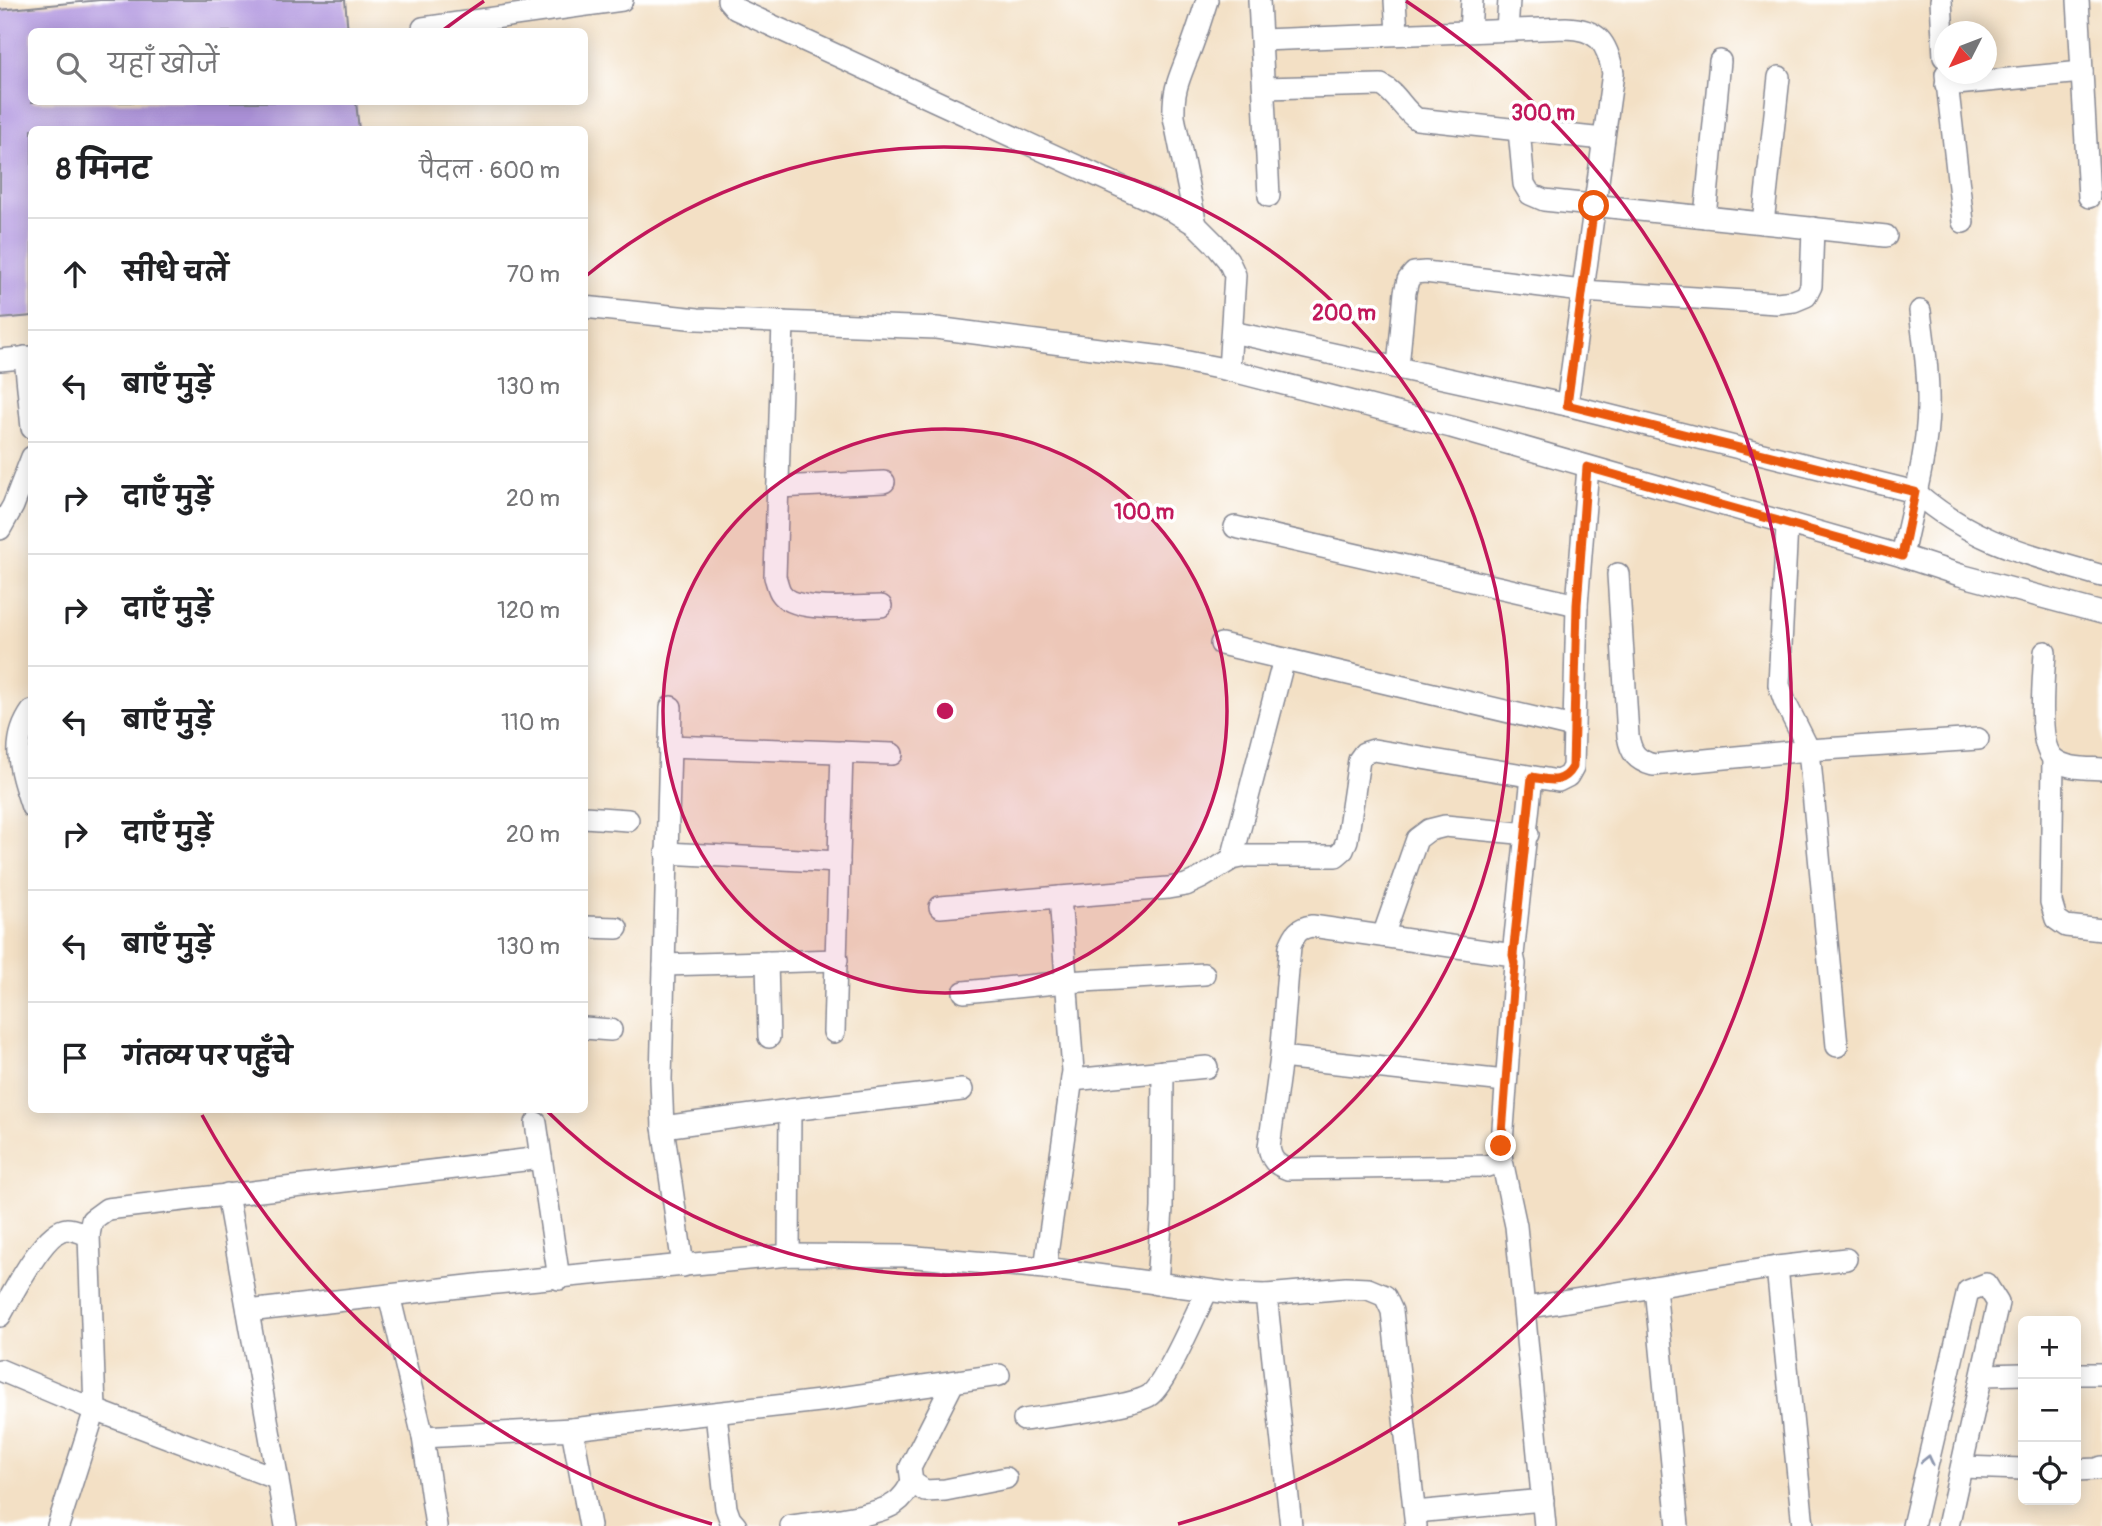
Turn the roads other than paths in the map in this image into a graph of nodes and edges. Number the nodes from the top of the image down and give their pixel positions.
1 (622, 0) edge
2 (728, 0) edge
3 (1208, 0) edge
4 (1259, 0) edge
5 (1395, 0) edge
6 (1472, 0) edge
7 (1509, 0) edge
8 (1941, 0) edge
9 (2078, 0) edge
10 (1942, 21) edge
11 (423, 28) dead end
12 (1507, 30) junction
13 (1470, 32) junction
14 (1397, 34) junction
15 (1262, 40) junction
16 (1720, 61) dead end
17 (2082, 72) junction
18 (1779, 76) dead end
19 (1997, 76) edge
20 (1947, 84) edge
21 (1264, 88) junction
22 (1519, 130) junction
23 (1604, 139) junction
24 (1269, 196) dead end
25 (2089, 197) dead end
26 (1594, 206) junction
27 (1705, 217) junction
28 (1963, 222) dead end
29 (1763, 223) junction
30 (1196, 225) junction
31 (1813, 228) junction
32 (1886, 236) dead end
33 (1582, 291) junction
34 (588, 307) edge
35 (1920, 311) dead end
36 (783, 322) junction
37 (1232, 332) junction
38 (28, 357) edge
39 (0, 360) edge
40 (1398, 367) junction
41 (1229, 370) junction
42 (1567, 405) junction
43 (28, 465) edge
44 (1587, 467) junction
45 (884, 482) dead end
46 (778, 487) junction
47 (1915, 492) junction
48 (6, 507) edge
49 (1787, 525) junction
50 (1235, 527) dead end
51 (0, 529) edge
52 (1902, 556) junction
53 (1618, 574) dead end
54 (2102, 576) edge
55 (1577, 605) junction
56 (881, 606) dead end
57 (2102, 613) edge
58 (1221, 644) dead end
59 (2045, 652) dead end
60 (1284, 659) junction
61 (671, 707) dead end
62 (28, 718) edge
63 (1573, 727) junction
64 (1978, 739) dead end
65 (669, 746) junction
66 (1810, 750) junction
67 (842, 752) junction
68 (892, 754) dead end
69 (2053, 759) junction
70 (2102, 769) edge
71 (1532, 777) junction
72 (28, 794) edge
73 (588, 817) edge
74 (628, 820) dead end
75 (1528, 834) junction
76 (667, 853) junction
77 (1232, 859) junction
78 (839, 862) junction
79 (1060, 897) junction
80 (940, 907) dead end
81 (588, 928) edge
82 (617, 928) dead end
83 (2102, 930) edge
84 (1383, 936) junction
85 (1513, 955) junction
86 (836, 960) junction
87 (767, 961) junction
88 (664, 965) junction
89 (1204, 974) dead end
90 (1066, 982) junction
91 (964, 992) dead end
92 (588, 1028) edge
93 (611, 1030) dead end
94 (834, 1032) dead end
95 (769, 1037) dead end
96 (1837, 1046) dead end
97 (1281, 1057) junction
98 (1207, 1066) dead end
99 (1163, 1071) junction
100 (1072, 1080) junction
101 (1505, 1081) junction
102 (962, 1090) dead end
103 (790, 1110) junction
104 (536, 1123) dead end
105 (663, 1127) junction
106 (1500, 1156) junction
107 (541, 1158) junction
108 (227, 1194) junction
109 (89, 1235) junction
110 (789, 1255) junction
111 (1846, 1259) dead end
112 (683, 1266) junction
113 (1777, 1267) junction
114 (1045, 1268) junction
115 (559, 1279) junction
116 (1157, 1284) junction
117 (1655, 1287) junction
118 (1207, 1291) junction
119 (1266, 1294) junction
120 (389, 1295) junction
121 (1525, 1308) junction
122 (248, 1311) junction
123 (0, 1316) edge
124 (0, 1370) edge
125 (1983, 1374) junction
126 (2018, 1374) edge
127 (2081, 1374) edge
128 (2102, 1374) edge
129 (999, 1375) dead end
130 (953, 1383) junction
131 (95, 1410) junction
132 (716, 1413) junction
133 (1024, 1420) dead end
134 (572, 1429) junction
135 (422, 1437) junction
136 (1962, 1467) junction
137 (2102, 1467) edge
138 (2018, 1469) edge
139 (2081, 1470) edge
140 (1006, 1478) dead end
141 (278, 1479) junction
142 (912, 1482) junction
143 (1543, 1500) junction
144 (1416, 1519) edge
145 (822, 1524) edge
146 (58, 1526) edge
147 (286, 1526) edge
148 (436, 1526) edge
149 (590, 1526) edge
150 (736, 1526) edge
151 (791, 1526) edge
152 (1291, 1526) edge
153 (1545, 1526) edge
154 (1678, 1526) edge
155 (1803, 1526) edge
156 (1913, 1526) edge
157 (1948, 1526) edge

1 - 11 street
2 - 30 street
3 - 30 street
4 - 15 street
5 - 14 street
6 - 13 street
7 - 12 street
8 - 10 street
9 - 17 street
12 - 13 street
12 - 23 street
13 - 14 street
14 - 15 street
15 - 21 street
16 - 27 street
17 - 19 street
17 - 25 street
18 - 29 street
20 - 28 street
21 - 22 street
21 - 24 street
22 - 23 street
22 - 26 street
23 - 26 street
26 - 27 street
26 - 33 street
27 - 29 street
29 - 31 street
30 - 37 street
31 - 32 street
31 - 33 street
33 - 40 street
33 - 42 street
34 - 36 street
35 - 47 street
36 - 41 street
36 - 46 street
37 - 40 street
37 - 41 street
38 - 39 street
40 - 42 street
41 - 44 street
42 - 47 street
43 - 48 street
44 - 49 street
44 - 55 street
45 - 46 street
46 - 56 street
47 - 52 street
47 - 54 street
48 - 51 street
49 - 52 street
49 - 66 street
50 - 55 street
52 - 57 street
53 - 66 street
55 - 63 street
58 - 60 street
59 - 69 street
60 - 63 street
60 - 77 street
61 - 65 street
62 - 72 street
63 - 71 street
64 - 66 street
65 - 67 street
65 - 76 street
66 - 96 street
67 - 68 street
67 - 78 street
69 - 70 street
69 - 83 street
71 - 75 street
71 - 77 street
73 - 74 street
75 - 84 street
75 - 85 street
76 - 78 street
76 - 88 street
77 - 79 street
78 - 86 street
79 - 80 street
79 - 90 street
81 - 82 street
84 - 85 street
84 - 97 street
85 - 101 street
86 - 87 street
86 - 94 street
87 - 88 street
87 - 95 street
88 - 105 street
89 - 90 street
90 - 91 street
90 - 100 street
92 - 93 street
97 - 101 street
97 - 106 street
98 - 99 street
99 - 100 street
99 - 116 street
100 - 114 street
101 - 106 street
102 - 103 street
103 - 105 street
103 - 110 street
104 - 107 street
105 - 112 street
106 - 121 street
107 - 108 street
107 - 115 street
108 - 109 street
108 - 122 street
109 - 123 street
109 - 131 street
110 - 112 street
110 - 114 street
111 - 113 street
112 - 115 street
113 - 117 street
113 - 155 street
114 - 116 street
115 - 120 street
116 - 118 street
117 - 121 street
117 - 154 street
118 - 119 street
118 - 133 street
119 - 144 street
119 - 152 street
120 - 122 street
120 - 135 street
121 - 143 street
122 - 141 street
124 - 131 street
125 - 126 street
125 - 136 street
156 -> 125 street
127 - 128 street
129 - 130 street
130 - 132 street
130 - 142 street
131 - 141 street
131 - 146 street
132 - 134 street
132 - 150 street
134 - 135 street
134 - 149 street
135 - 148 street
136 - 138 street
136 - 157 street
137 - 139 street
140 - 142 street
141 - 147 street
142 - 145 street
143 - 144 street
143 - 153 street
145 - 151 street

